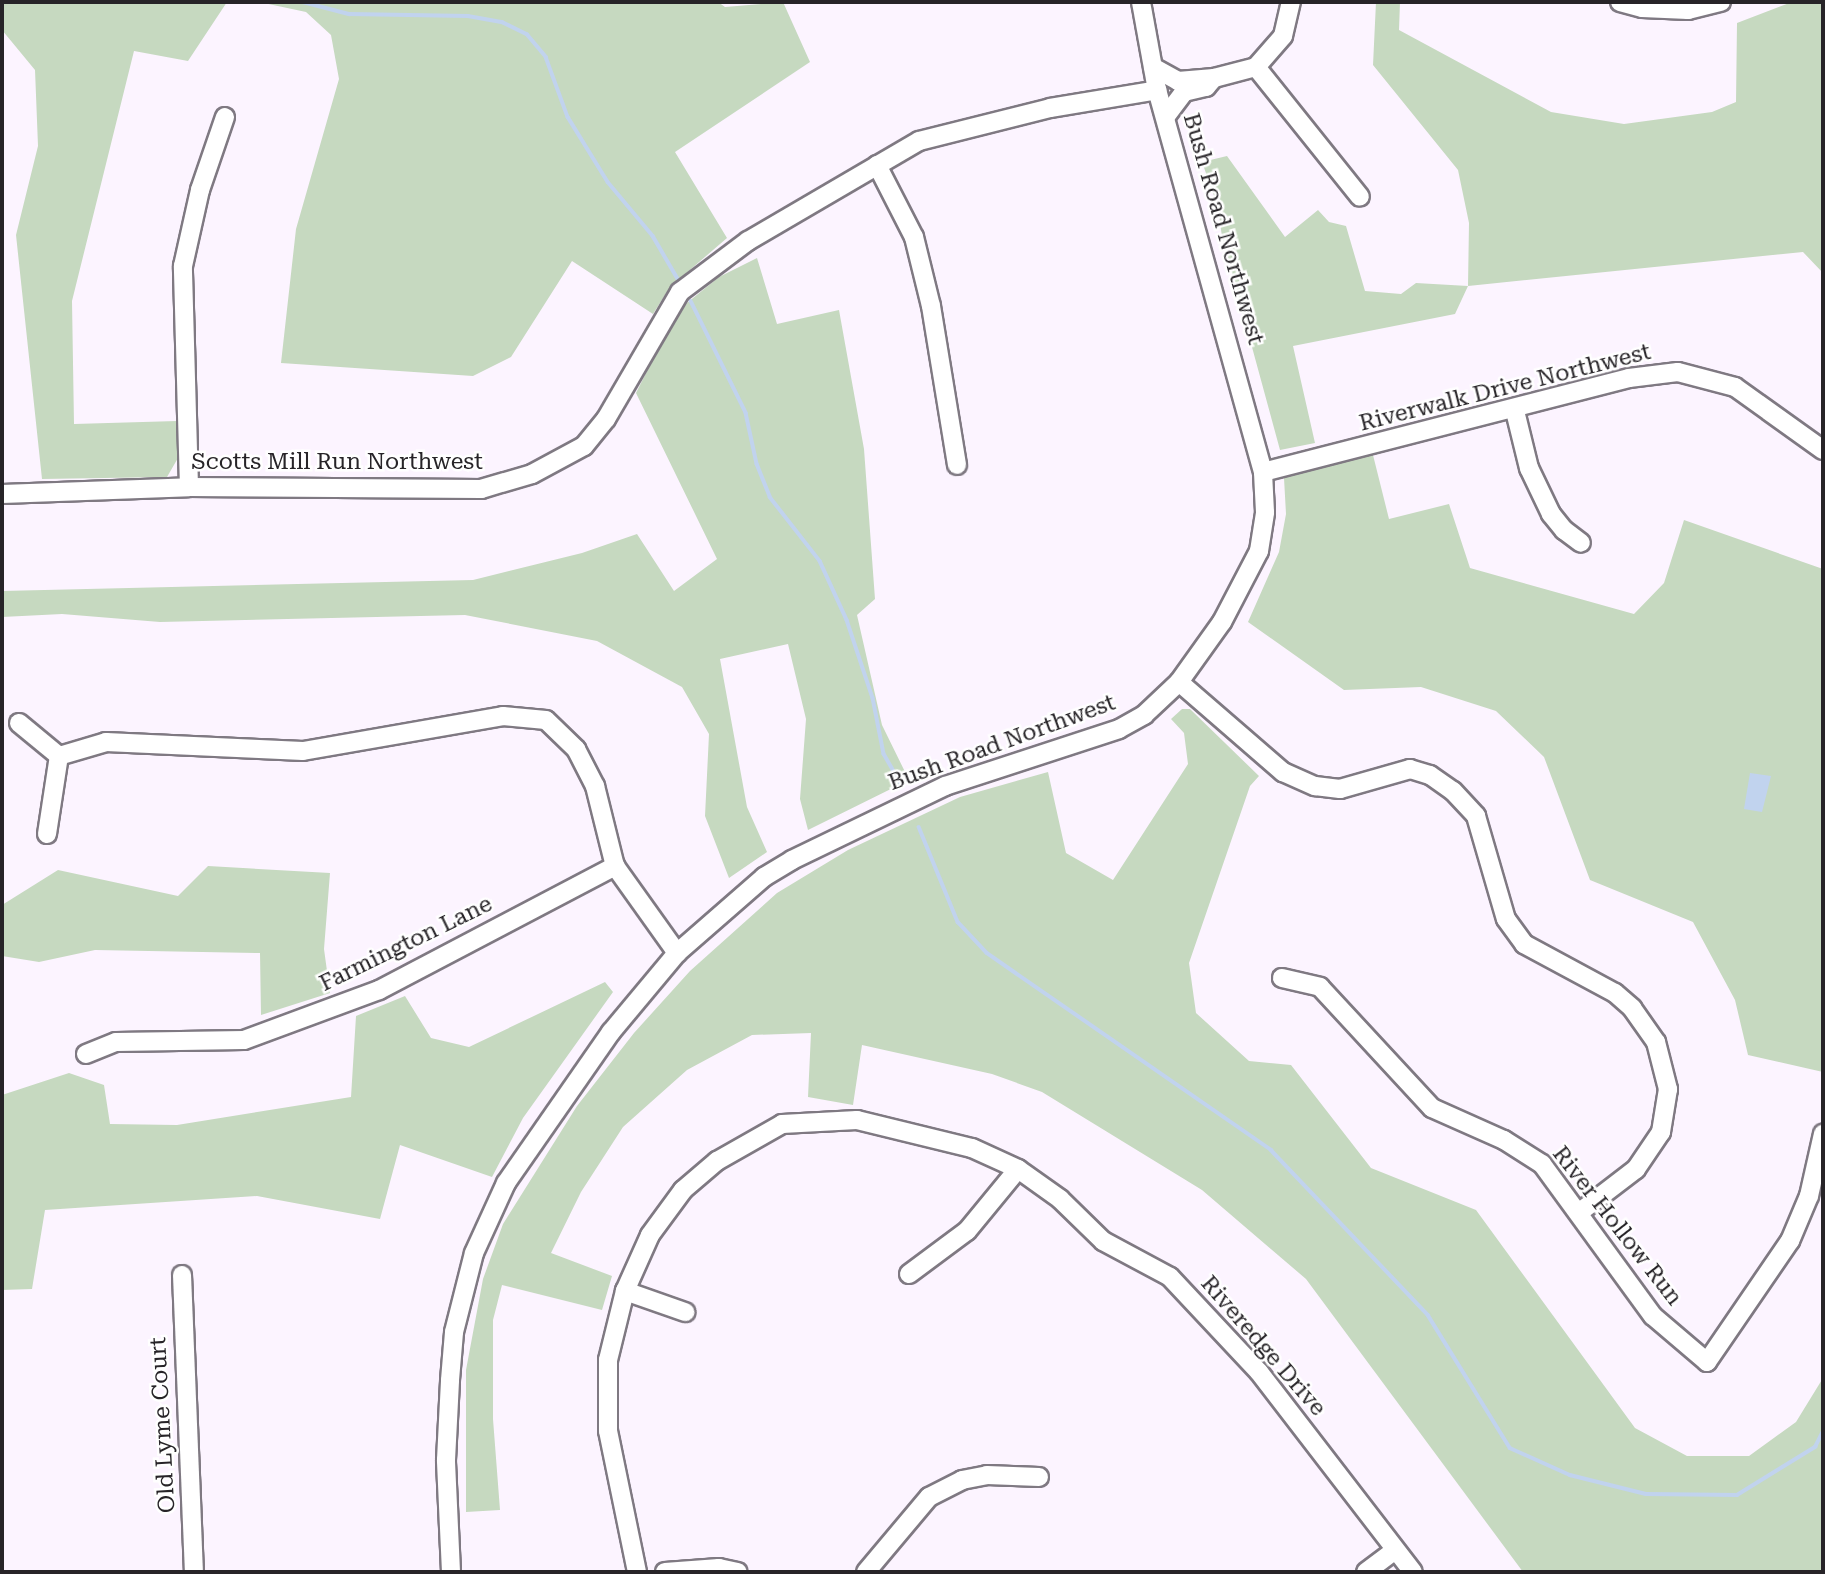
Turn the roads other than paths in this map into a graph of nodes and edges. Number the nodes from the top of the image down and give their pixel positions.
1 (1141, 2) edge
2 (1291, 2) edge
3 (1620, 2) edge
4 (1721, 2) edge
5 (1153, 67) junction
6 (1256, 67) junction
7 (1214, 78) junction
8 (1157, 90) junction
9 (1166, 116) junction
10 (225, 117) dead end
11 (877, 165) junction
12 (1360, 197) dead end
13 (1514, 411) junction
14 (1823, 450) edge
15 (957, 465) dead end
16 (1264, 472) junction
17 (189, 487) junction
18 (2, 494) edge
19 (1581, 543) dead end
20 (1179, 682) junction
21 (19, 723) dead end
22 (59, 756) junction
23 (47, 834) dead end
24 (615, 866) junction
25 (677, 953) junction
26 (1282, 978) dead end
27 (86, 1054) dead end
28 (1823, 1134) edge
29 (1018, 1169) junction
30 (1580, 1212) junction
31 (909, 1274) dead end
32 (182, 1275) dead end
33 (625, 1291) junction
34 (685, 1312) dead end
35 (1039, 1477) dead end
36 (1395, 1550) junction
37 (194, 1572) edge
38 (451, 1572) edge
39 (637, 1572) edge
40 (666, 1572) edge
41 (738, 1572) edge
42 (866, 1572) edge
43 (1366, 1572) edge
44 (1413, 1572) edge

1 - 5 street, Bush Road Northwest
2 - 6 street
3 - 4 street
5 - 7 street
5 - 8 street, Bush Road Northwest
6 - 7 street
6 - 12 street
7 - 9 street
8 - 9 street, Bush Road Northwest
8 - 11 street, Scotts Mill Run Northwest
9 - 16 street, Bush Road Northwest
10 - 17 street
11 - 15 street
11 - 17 street, Scotts Mill Run Northwest
13 - 14 street, Riverwalk Drive Northwest
13 - 16 street, Riverwalk Drive Northwest
13 - 19 street
16 - 20 street, Bush Road Northwest
17 - 18 street, Scotts Mill Run Northwest
20 - 25 street, Bush Road Northwest
20 - 30 street
21 - 22 street
22 - 23 street
22 - 24 street
24 - 25 street
24 - 27 street, Farmington Lane
25 - 38 street, Bush Road Northwest
26 - 30 street, River Hollow Run
28 - 30 street, River Hollow Run
29 - 31 street
29 - 33 street, Riveredge Drive
29 - 36 street, Riveredge Drive
32 - 37 street, Old Lyme Court
33 - 34 street
33 - 39 street, Riveredge Drive
35 - 42 street
36 - 43 street
36 - 44 street, Riveredge Drive
40 - 41 street

